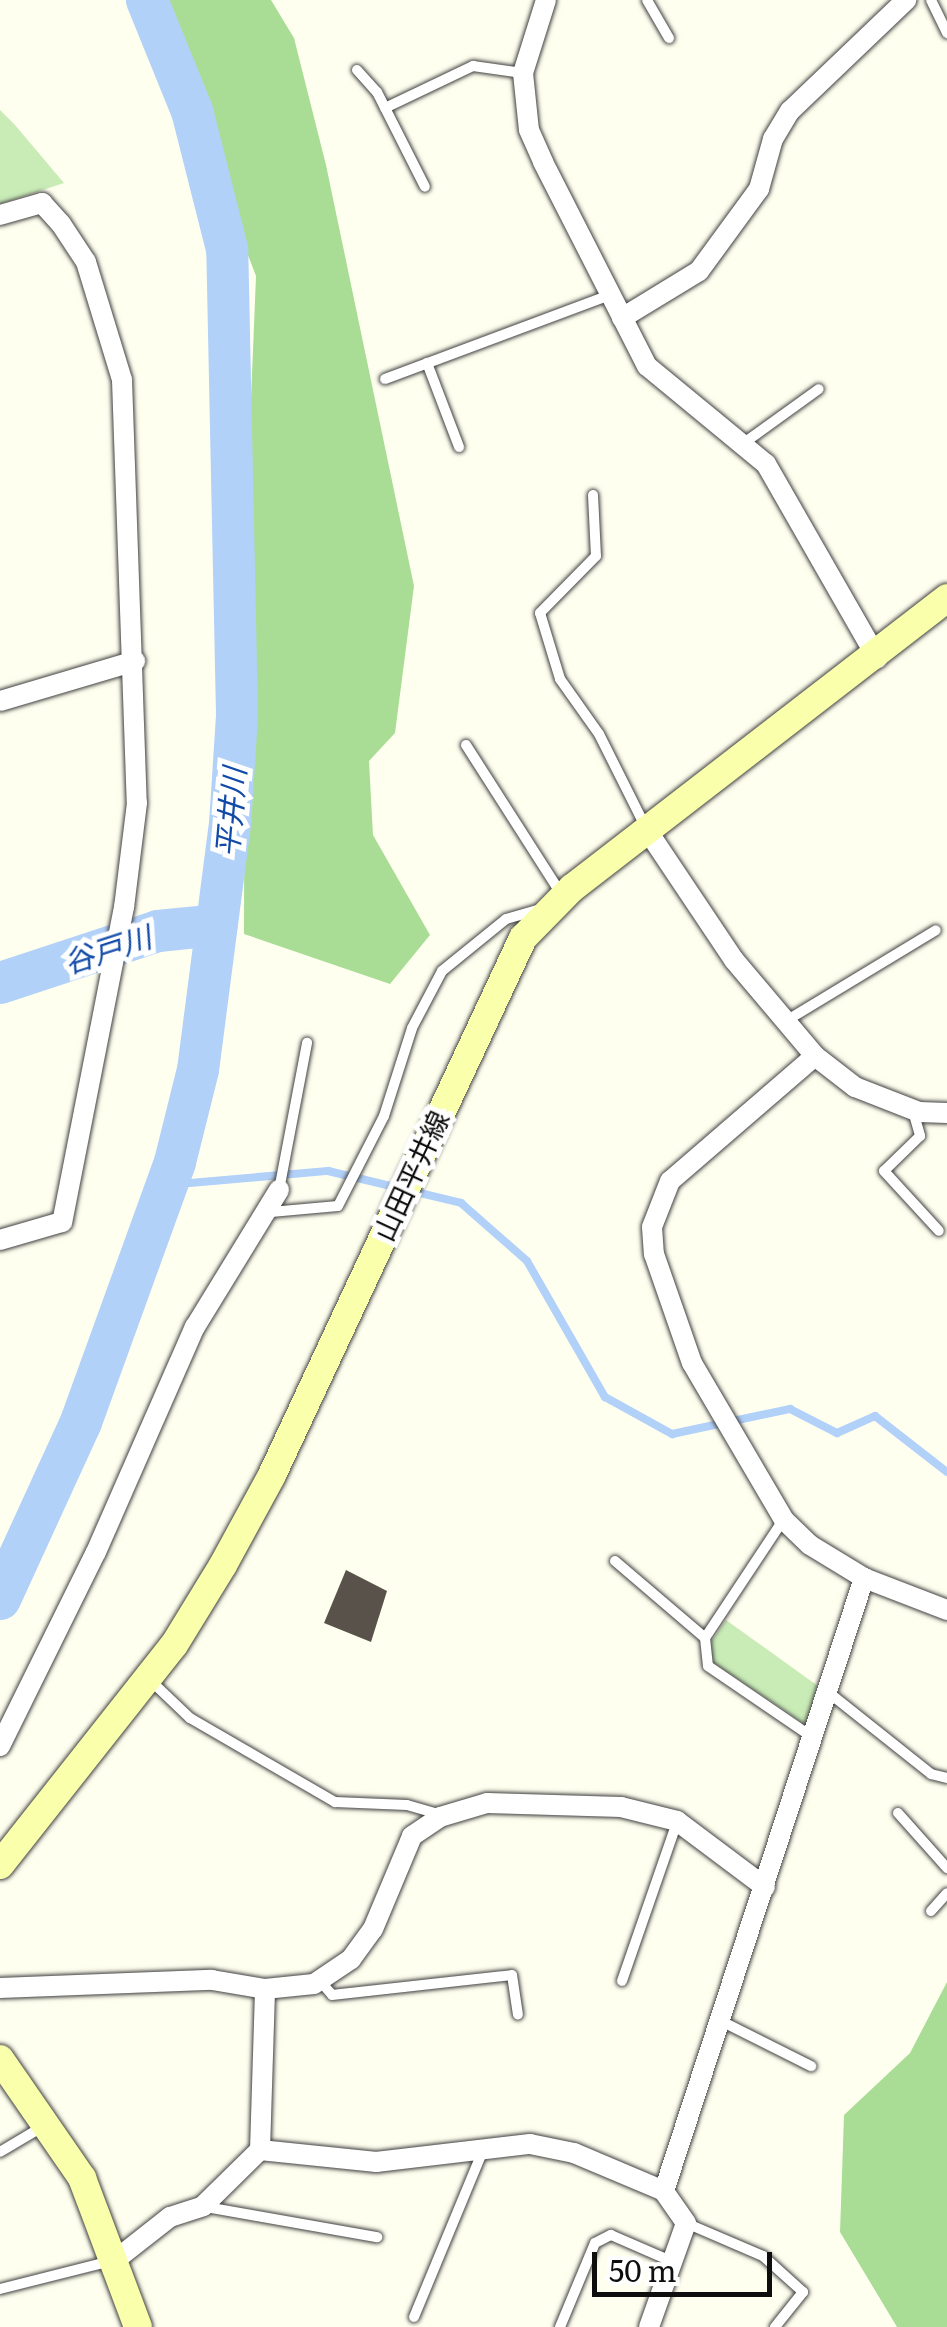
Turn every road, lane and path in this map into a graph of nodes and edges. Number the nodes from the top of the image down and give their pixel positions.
1 (546, 0) edge
2 (647, 0) edge
3 (906, 0) edge
4 (932, 0) edge
5 (947, 33) edge
6 (669, 38) dead end
7 (356, 70) dead end
8 (522, 73) junction
9 (385, 108) junction
10 (425, 188) dead end
11 (0, 215) edge
12 (610, 295) junction
13 (622, 318) junction
14 (427, 363) junction
15 (384, 379) dead end
16 (819, 390) dead end
17 (744, 443) junction
18 (460, 447) dead end
19 (593, 495) dead end
20 (947, 598) edge
21 (877, 658) junction
22 (135, 661) junction
23 (0, 701) edge
24 (466, 744) dead end
25 (647, 830) junction
26 (557, 901) junction
27 (936, 930) dead end
28 (786, 1021) junction
29 (306, 1043) dead end
30 (814, 1056) junction
31 (912, 1110) junction
32 (947, 1112) edge
33 (275, 1202) junction
34 (939, 1231) dead end
35 (0, 1240) edge
36 (784, 1520) junction
37 (615, 1561) dead end
38 (864, 1578) junction
39 (947, 1610) edge
40 (705, 1638) junction
41 (148, 1678) junction
42 (828, 1692) junction
43 (813, 1738) junction
44 (0, 1746) edge
45 (947, 1778) edge
46 (898, 1813) dead end
47 (445, 1816) junction
48 (677, 1822) junction
49 (0, 1866) edge
50 (947, 1868) edge
51 (765, 1887) junction
52 (947, 1894) edge
53 (931, 1911) dead end
54 (320, 1980) junction
55 (622, 1981) dead end
56 (0, 1988) edge
57 (265, 1988) junction
58 (518, 2015) dead end
59 (720, 2021) junction
60 (0, 2058) edge
61 (812, 2066) dead end
62 (49, 2122) junction
63 (260, 2150) junction
64 (0, 2152) edge
65 (482, 2153) junction
66 (664, 2191) junction
67 (203, 2206) junction
68 (686, 2223) junction
69 (377, 2237) dead end
70 (114, 2260) junction
71 (672, 2261) junction
72 (0, 2289) edge
73 (414, 2317) dead end
74 (138, 2327) edge
75 (560, 2327) edge
76 (649, 2327) edge
77 (775, 2327) edge

1 - 8 street
2 - 6 lane
3 - 13 street
4 - 5 lane
7 - 9 lane
8 - 9 lane
8 - 12 street
9 - 10 lane
11 - 22 street
12 - 13 street
12 - 14 lane
13 - 17 street
14 - 15 lane
14 - 18 lane
16 - 17 lane
17 - 21 street
19 - 25 lane
20 - 21 main road, 山田平井線
21 - 25 main road, 山田平井線
22 - 23 street
22 - 35 street
24 - 26 lane
25 - 26 main road, 山田平井線
25 - 28 street
26 - 33 lane
26 - 41 main road, 山田平井線
27 - 28 lane
28 - 30 street
29 - 33 lane
30 - 31 street
30 - 36 street
31 - 32 street
31 - 34 lane
33 - 44 street
36 - 38 street
36 - 40 lane
37 - 40 lane
38 - 39 street
38 - 42 street
40 - 43 lane
41 - 47 lane
41 - 49 main road, 山田平井線
42 - 43 street
42 - 45 lane
43 - 51 street
46 - 50 lane
47 - 48 street
47 - 54 street
48 - 51 street
48 - 55 lane
51 - 59 street
52 - 53 lane
54 - 57 street
54 - 58 lane
56 - 57 street
57 - 63 street
59 - 61 lane
59 - 66 street
60 - 62 main road
62 - 64 lane
62 - 70 main road
63 - 65 street
63 - 67 street
65 - 66 street
65 - 73 lane
66 - 68 street
67 - 69 lane
67 - 70 street
68 - 71 street
68 - 77 lane
70 - 72 lane
70 - 74 main road
71 - 75 lane
71 - 76 street

